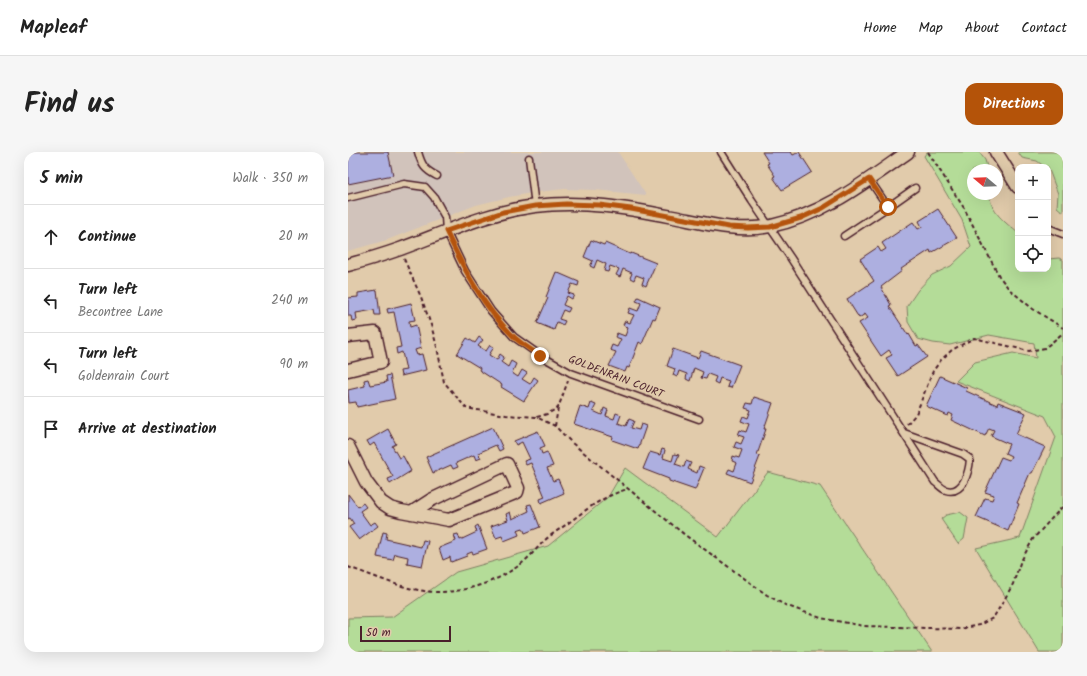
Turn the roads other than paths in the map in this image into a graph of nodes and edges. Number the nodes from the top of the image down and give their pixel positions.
1 (418, 152) edge
2 (721, 152) edge
3 (908, 152) edge
4 (996, 152) edge
5 (529, 158) dead end
6 (437, 176) dead end
7 (869, 179) junction
8 (1015, 182) edge
9 (915, 188) dead end
10 (348, 198) edge
11 (535, 206) junction
12 (888, 207) junction
13 (770, 227) junction
14 (1051, 229) edge
15 (446, 231) junction
16 (1063, 234) edge
17 (844, 236) dead end
18 (348, 265) edge
19 (348, 336) edge
20 (348, 370) edge
21 (699, 419) dead end
22 (903, 431) junction
23 (348, 446) edge
24 (411, 513) junction

1 - 6 lane
2 - 13 lane
3 - 7 street
4 - 8 street
5 - 11 lane
7 - 12 lane
7 - 13 street
9 - 12 lane
10 - 15 lane, GOLDENRAIN COURT
11 - 13 street
11 - 15 street
12 - 17 lane
13 - 22 lane
14 - 16 lane
15 - 18 street
15 - 21 lane, GOLDENRAIN COURT
19 - 20 street
22 - 22 lane
23 - 24 street
24 - 24 street

